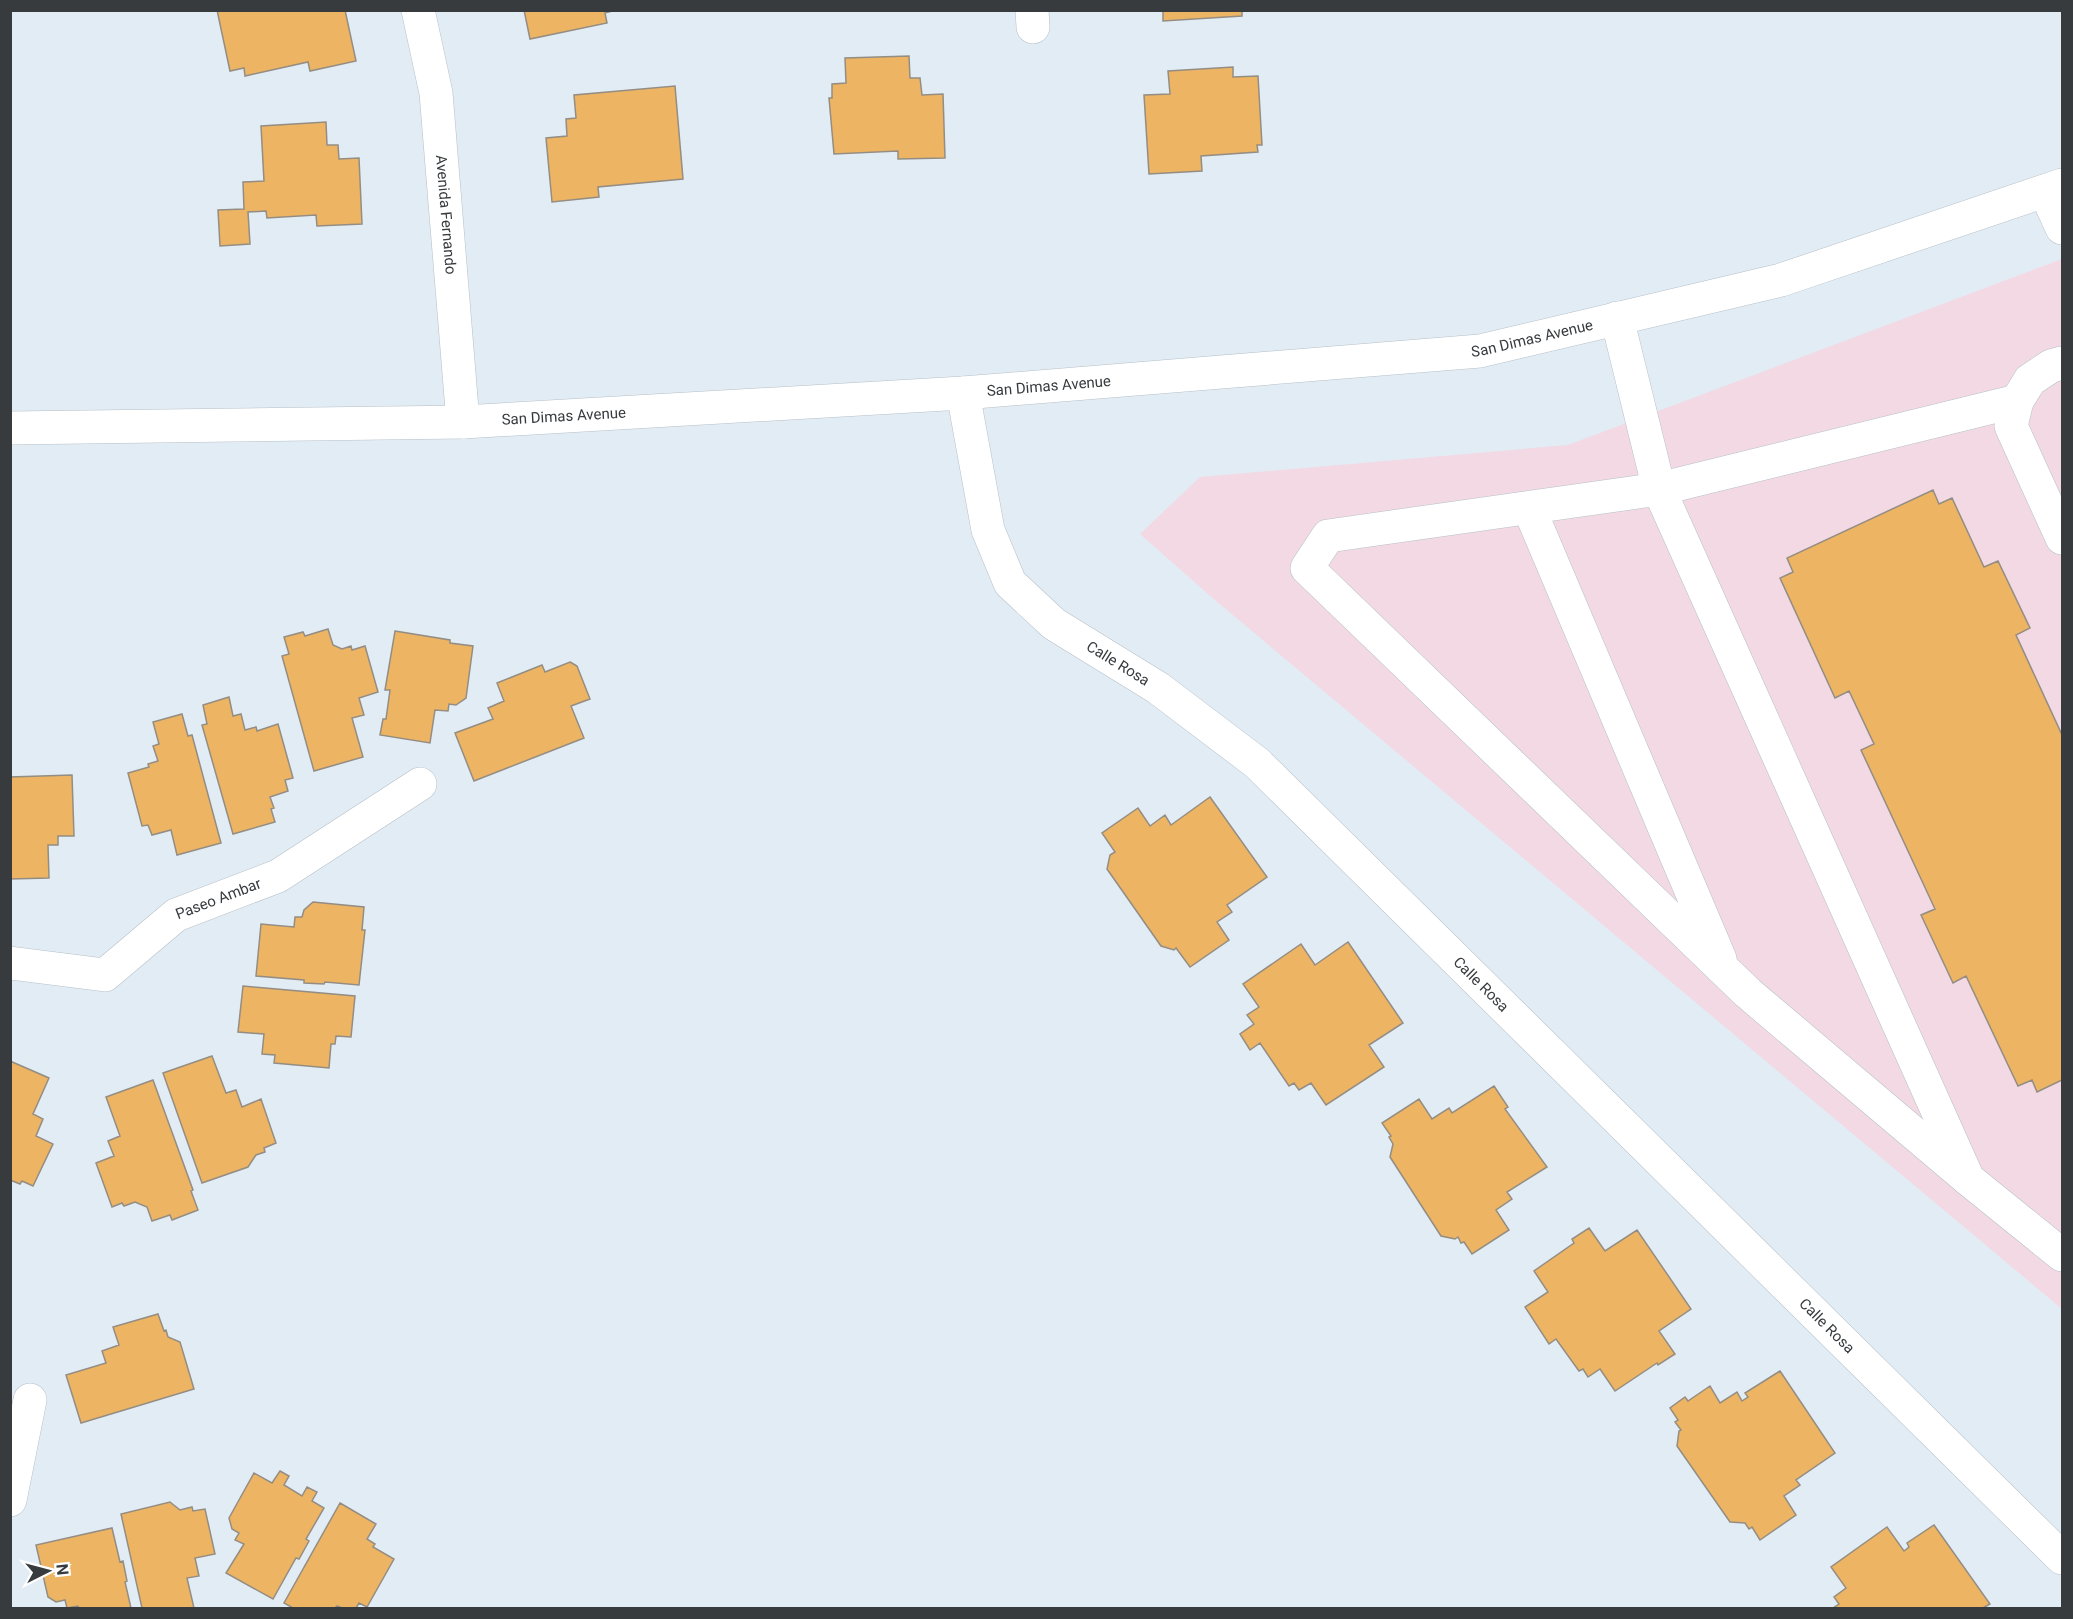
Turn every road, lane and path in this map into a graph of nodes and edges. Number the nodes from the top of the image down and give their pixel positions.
1 (418, 10) edge
2 (2054, 188) edge
3 (2062, 228) edge
4 (1617, 318) junction
5 (2062, 363) edge
6 (963, 393) junction
7 (2016, 401) junction
8 (463, 422) junction
9 (10, 428) edge
10 (1659, 489) junction
11 (1529, 508) junction
12 (2062, 538) edge
13 (420, 784) dead end
14 (10, 963) edge
15 (1727, 973) junction
16 (1968, 1179) junction
17 (2062, 1255) edge
18 (30, 1400) dead end
19 (10, 1500) edge
20 (2062, 1558) edge

1 - 8 street, Avenida Fernando
2 - 3 street
2 - 4 street, San Dimas Avenue
4 - 6 street, San Dimas Avenue
4 - 10 street
5 - 7 street
6 - 8 street, San Dimas Avenue
6 - 20 street, Calle Rosa
7 - 10 street
7 - 12 street
8 - 9 street, San Dimas Avenue
10 - 11 street
10 - 16 street
11 - 15 street
11 - 15 street
13 - 14 street, Paseo Ambar
15 - 16 street
16 - 17 street
18 - 19 street

